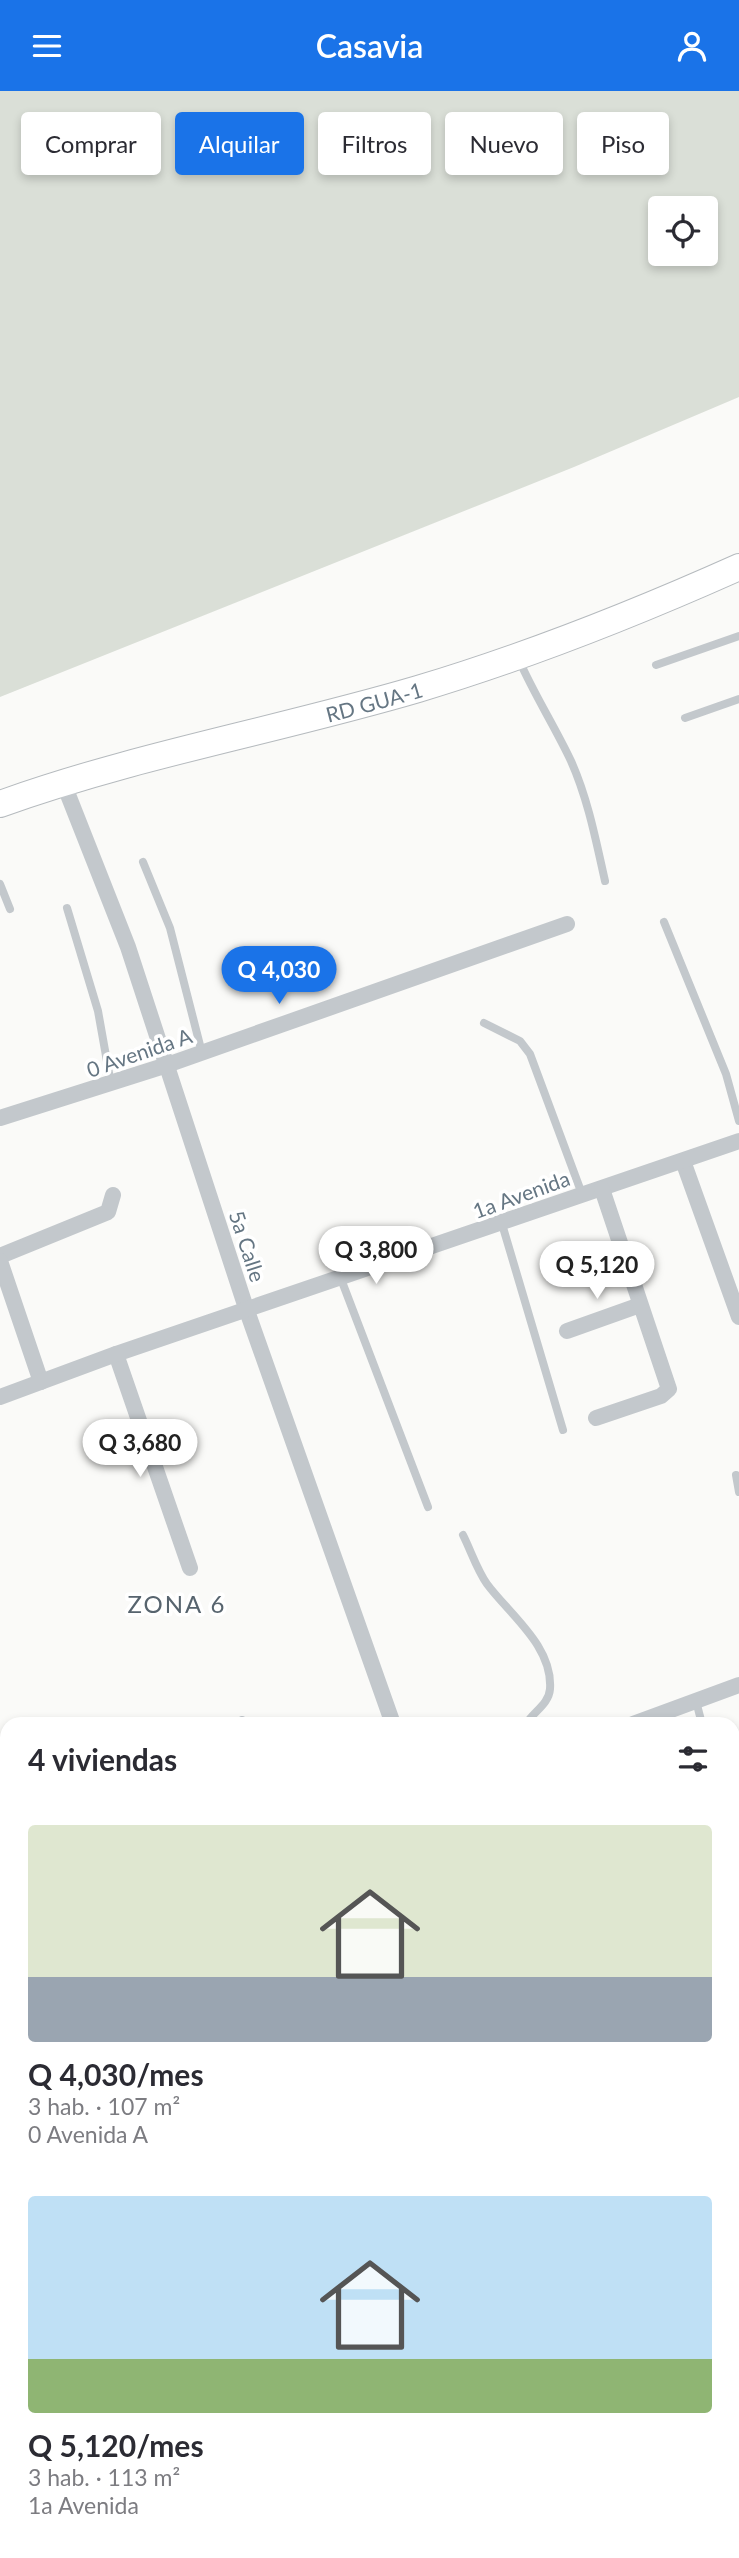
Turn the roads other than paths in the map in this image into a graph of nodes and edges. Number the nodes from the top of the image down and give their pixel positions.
1 (739, 568) edge
2 (739, 636) edge
3 (518, 657) junction
4 (656, 664) dead end
5 (739, 699) edge
6 (685, 718) dead end
7 (63, 782) junction
8 (0, 804) edge
9 (143, 862) dead end
10 (605, 881) dead end
11 (0, 884) edge
12 (67, 908) dead end
13 (10, 909) dead end
14 (664, 922) dead end
15 (567, 924) dead end
16 (484, 1023) dead end
17 (202, 1053) junction
18 (167, 1065) junction
19 (111, 1084) junction
20 (0, 1118) edge
21 (739, 1121) edge
22 (739, 1141) edge
23 (683, 1161) junction
24 (603, 1189) junction
25 (583, 1194) junction
26 (113, 1195) dead end
27 (502, 1224) junction
28 (0, 1259) edge
29 (341, 1279) junction
30 (640, 1305) junction
31 (247, 1311) junction
32 (739, 1317) edge
33 (567, 1331) dead end
34 (116, 1354) junction
35 (41, 1382) junction
36 (0, 1397) edge
37 (596, 1418) dead end
38 (563, 1430) dead end
39 (736, 1475) dead end
40 (739, 1492) edge
41 (428, 1507) dead end
42 (463, 1535) dead end
43 (190, 1568) dead end
44 (739, 1685) edge
45 (696, 1701) junction
46 (391, 1717) edge
47 (532, 1717) edge
48 (652, 1717) edge
49 (700, 1717) edge

1 - 3 main road, RD GUA-1
2 - 4 lane
3 - 7 main road, RD GUA-1
3 - 10 lane
5 - 6 lane
7 - 8 main road, RD GUA-1
7 - 18 street, 5a Calle
9 - 17 lane
11 - 13 lane
12 - 19 lane
14 - 21 lane
15 - 17 street, 0 Avenida A
16 - 25 lane
17 - 18 street, 0 Avenida A
18 - 19 street, 0 Avenida A
18 - 31 street, 5a Calle
19 - 20 street, 0 Avenida A
22 - 23 street, 1a Avenida
23 - 24 street, 1a Avenida
23 - 32 street
24 - 25 street, 1a Avenida
24 - 30 street
25 - 27 street, 1a Avenida
26 - 28 street
27 - 29 street, 1a Avenida
27 - 38 lane
28 - 35 street
29 - 31 street, 1a Avenida
29 - 41 lane
30 - 33 street
30 - 37 street
31 - 34 street, 1a Avenida
31 - 46 street, 5a Calle
34 - 35 street, 1a Avenida
34 - 43 street
35 - 36 street, 1a Avenida
39 - 40 lane
42 - 47 lane
44 - 45 street
45 - 48 street
45 - 49 lane

